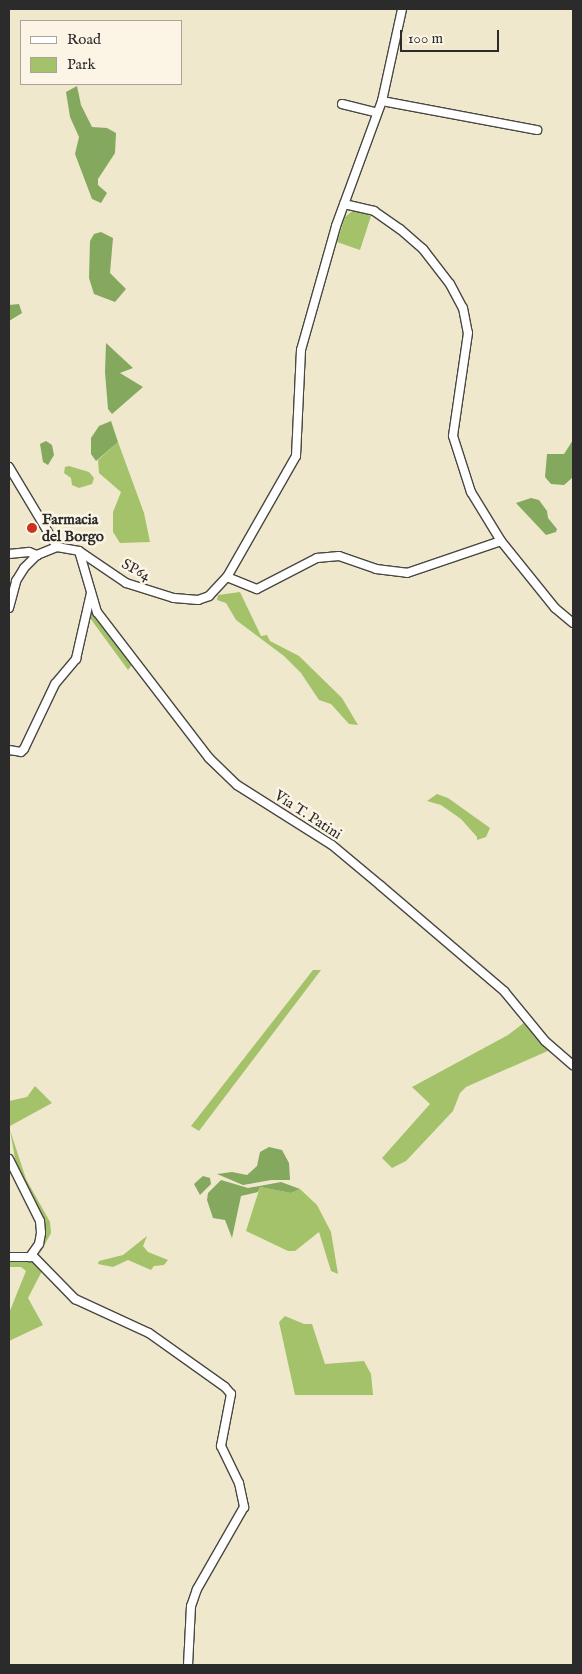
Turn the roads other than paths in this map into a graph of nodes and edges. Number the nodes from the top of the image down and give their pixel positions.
1 (402, 9) edge
2 (382, 101) junction
3 (342, 104) dead end
4 (377, 114) junction
5 (537, 130) dead end
6 (344, 204) junction
7 (9, 466) edge
8 (501, 541) junction
9 (57, 546) junction
10 (80, 551) junction
11 (9, 554) edge
12 (37, 555) junction
13 (227, 577) junction
14 (91, 593) junction
15 (9, 608) edge
16 (573, 622) edge
17 (9, 750) edge
18 (573, 1065) edge
19 (9, 1159) edge
20 (32, 1255) junction
21 (9, 1257) edge
22 (188, 1665) edge

1 - 2 street, SP64
2 - 4 street, SP64
2 - 5 street
3 - 4 street
4 - 6 street, SP64
6 - 8 street
6 - 13 street, SP64
7 - 9 street
8 - 13 street
8 - 16 street
9 - 10 street, SP64 / SP64
9 - 12 street
10 - 13 street, SP64 / SP64
10 - 14 street, Via T. Patini
11 - 12 street
12 - 15 street
14 - 17 street
14 - 18 street, Via T. Patini
19 - 20 street
20 - 21 street
20 - 22 street

